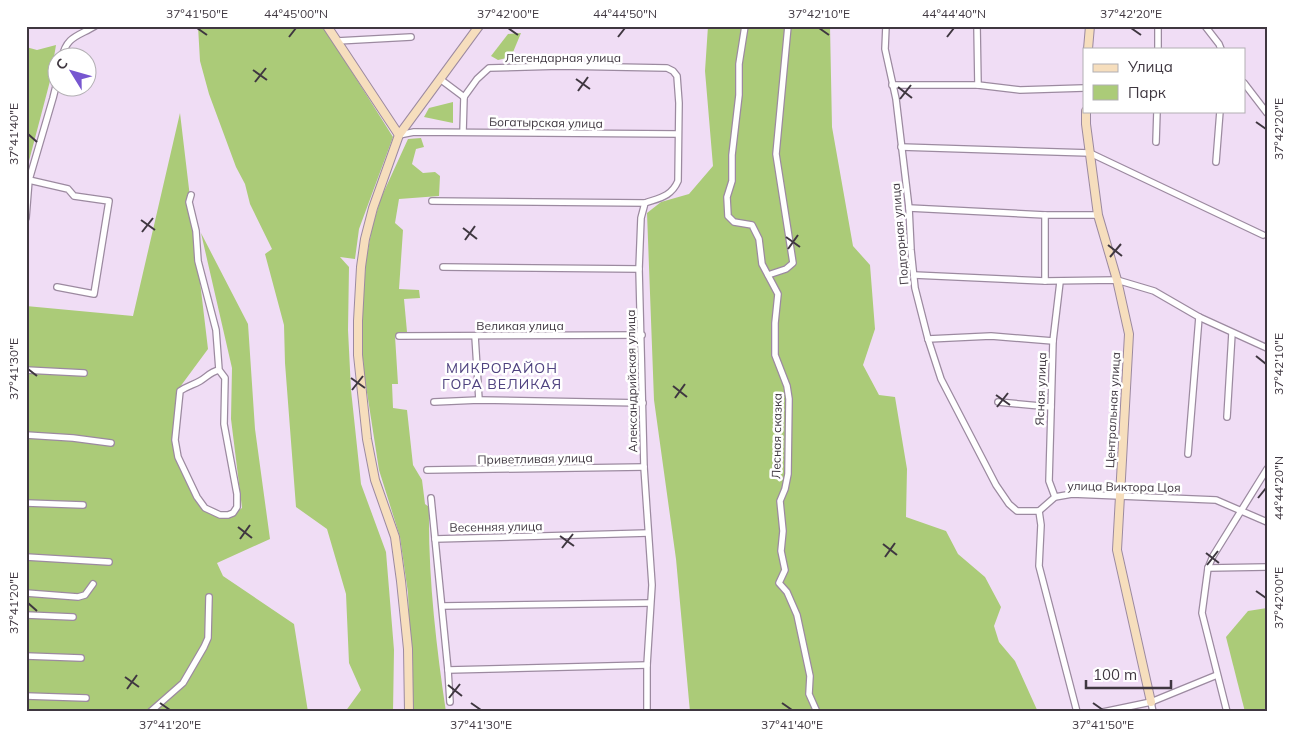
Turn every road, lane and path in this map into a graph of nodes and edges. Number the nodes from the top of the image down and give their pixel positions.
1 (95, 26) edge
2 (327, 26) edge
3 (479, 26) edge
4 (746, 26) edge
5 (788, 26) edge
6 (886, 26) edge
7 (977, 26) edge
8 (1090, 26) edge
9 (1158, 26) edge
10 (1205, 26) edge
11 (411, 37) dead end
12 (337, 41) junction
13 (65, 48) edge
14 (1088, 48) edge
15 (1158, 48) edge
16 (1221, 48) edge
17 (440, 79) junction
18 (892, 85) junction
19 (978, 85) junction
20 (1246, 86) edge
21 (1083, 88) edge
22 (464, 96) junction
23 (53, 98) edge
24 (1086, 112) edge
25 (1157, 112) edge
26 (1220, 112) edge
27 (1267, 113) edge
28 (463, 132) junction
29 (678, 134) junction
30 (399, 135) junction
31 (1156, 142) dead end
32 (901, 147) junction
33 (1090, 153) junction
34 (1216, 162) dead end
35 (29, 180) junction
36 (191, 195) dead end
37 (432, 202) dead end
38 (645, 203) junction
39 (909, 208) junction
40 (1045, 215) junction
41 (1098, 215) junction
42 (26, 218) edge
43 (1263, 235) dead end
44 (443, 268) dead end
45 (639, 269) junction
46 (914, 274) junction
47 (768, 275) junction
48 (1117, 280) junction
49 (1045, 281) junction
50 (1060, 282) junction
51 (57, 287) dead end
52 (1199, 317) junction
53 (1232, 333) junction
54 (642, 335) junction
55 (399, 336) dead end
56 (475, 336) junction
57 (928, 339) junction
58 (1053, 341) junction
59 (1267, 348) edge
60 (26, 370) edge
61 (219, 370) junction
62 (84, 373) dead end
63 (479, 400) junction
64 (434, 402) dead end
65 (998, 402) dead end
66 (643, 403) junction
67 (1051, 407) junction
68 (1227, 417) dead end
69 (26, 435) edge
70 (111, 443) dead end
71 (1188, 454) dead end
72 (644, 468) junction
73 (1267, 469) edge
74 (427, 470) dead end
75 (1119, 495) junction
76 (1055, 497) junction
77 (431, 498) dead end
78 (26, 503) edge
79 (83, 504) dead end
80 (1240, 509) junction
81 (1039, 511) junction
82 (1267, 522) edge
83 (648, 534) junction
84 (435, 539) junction
85 (26, 557) edge
86 (109, 562) dead end
87 (1267, 567) edge
88 (1208, 568) junction
89 (93, 584) dead end
90 (26, 593) edge
91 (209, 597) dead end
92 (650, 603) junction
93 (442, 606) junction
94 (26, 615) edge
95 (73, 618) dead end
96 (26, 656) edge
97 (81, 658) dead end
98 (647, 665) junction
99 (448, 670) junction
100 (1217, 675) junction
101 (26, 696) edge
102 (86, 698) dead end
103 (450, 702) dead end
104 (1151, 702) junction
105 (150, 712) edge
106 (409, 712) edge
107 (647, 712) edge
108 (817, 712) edge
109 (1077, 712) edge
110 (1103, 712) edge
111 (1153, 712) edge
112 (1227, 712) edge

1 - 13 street
2 - 12 main road
3 - 17 main road
4 - 47 street, Лесная сказка
5 - 47 street
6 - 18 street, Подгорная улица
7 - 19 street
8 - 14 main road
9 - 15 street
10 - 16 street
11 - 12 street
12 - 30 main road
17 - 22 street
17 - 30 main road
18 - 19 street
18 - 32 street, Подгорная улица
19 - 21 street
20 - 27 street
22 - 28 street
22 - 29 street, Легендарная улица
23 - 35 street
24 - 33 main road, Центральная улица
25 - 31 street
26 - 34 street
28 - 29 street, Богатырская улица
28 - 30 street, Богатырская улица
29 - 38 street
30 - 106 main road
32 - 33 street
32 - 39 street, Подгорная улица
33 - 41 main road, Центральная улица
33 - 43 street
35 - 42 street
35 - 51 street
36 - 61 street
37 - 38 street
38 - 45 street, Александрийская улица
39 - 40 street
39 - 46 street, Подгорная улица
40 - 41 street
40 - 49 street
41 - 48 main road, Центральная улица
44 - 45 street
45 - 54 street, Александрийская улица
46 - 49 street
46 - 57 street, Подгорная улица
47 - 108 street, Лесная сказка
48 - 50 street
48 - 52 street
48 - 75 main road, Центральная улица
49 - 50 street
50 - 58 street, Ясная улица
52 - 53 street
52 - 71 street
53 - 59 street
53 - 68 street
54 - 56 street, Великая улица
54 - 66 street, Александрийская улица
55 - 56 street, Великая улица
56 - 63 street
57 - 58 street
57 - 81 street, Подгорная улица
58 - 67 street, Ясная улица
60 - 62 street
61 - 61 street
63 - 64 street
63 - 66 street
65 - 67 street
66 - 72 street, Александрийская улица
67 - 76 street, Ясная улица
69 - 70 street
72 - 74 street, Приветливая улица
72 - 83 street, Александрийская улица
73 - 80 street
75 - 76 street, улица Виктора Цоя
75 - 80 street, улица Виктора Цоя
75 - 104 main road, Центральная улица
76 - 81 street, улица Виктора Цоя
77 - 84 street
78 - 79 street
80 - 82 street, улица Виктора Цоя
80 - 88 street
81 - 109 street
83 - 84 street, Весенняя улица
83 - 92 street, Александрийская улица
84 - 93 street
85 - 86 street
87 - 88 street
88 - 100 street
89 - 90 street
91 - 105 street
92 - 93 street
92 - 98 street, Александрийская улица
93 - 99 street
94 - 95 street
96 - 97 street
98 - 99 street
98 - 107 street, Александрийская улица
99 - 103 street
100 - 104 street
100 - 112 street
101 - 102 street
104 - 110 street
104 - 111 street, Центральная улица

